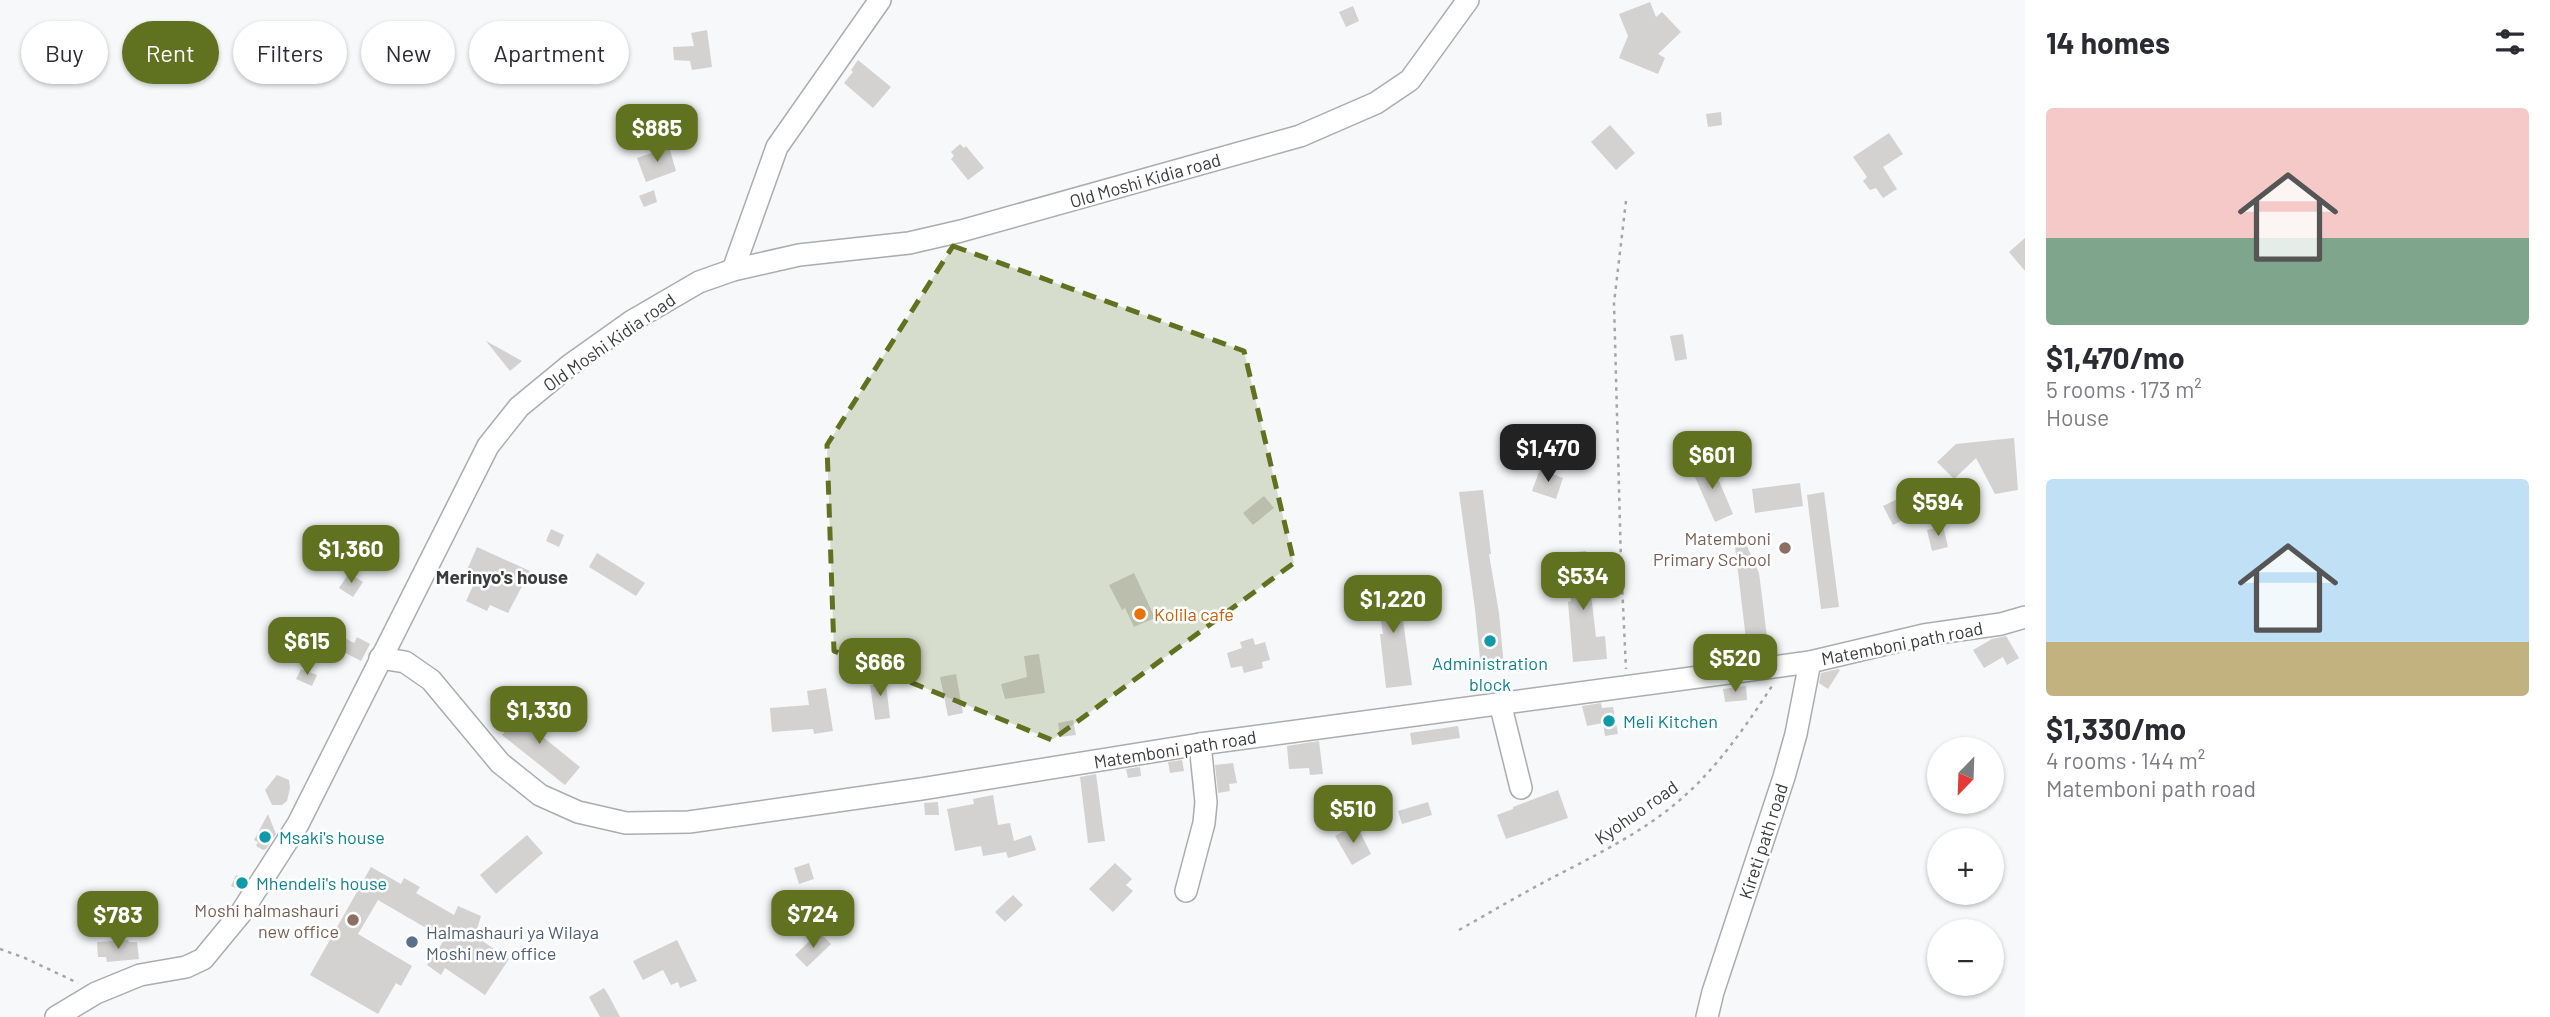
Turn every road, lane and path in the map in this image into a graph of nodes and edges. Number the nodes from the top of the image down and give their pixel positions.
1 (880, 0) edge
2 (1468, 0) edge
3 (1626, 201) dead end
4 (733, 270) junction
5 (2025, 617) edge
6 (380, 658) junction
7 (1810, 662) junction
8 (1784, 665) junction
9 (1627, 686) junction
10 (1500, 703) junction
11 (1200, 744) junction
12 (1521, 788) dead end
13 (1186, 891) dead end
14 (1459, 930) dead end
15 (0, 949) edge
16 (96, 993) junction
17 (57, 1017) edge
18 (1707, 1017) edge

1 - 4 street
2 - 4 street, Old Moshi Kidia road
3 - 9 path
4 - 6 street, Old Moshi Kidia road
5 - 7 street, Matemboni path road
6 - 11 street, Matemboni path road
6 - 16 street, Old Moshi Kidia road
7 - 8 street, Matemboni path road
7 - 18 street, Kireti path road
8 - 9 street, Matemboni path road
8 - 14 path, Kyohuo road
9 - 10 street, Matemboni path road
10 - 11 street, Matemboni path road
10 - 12 street
11 - 13 street
15 - 16 path
16 - 17 street, Old Moshi Kidia road

